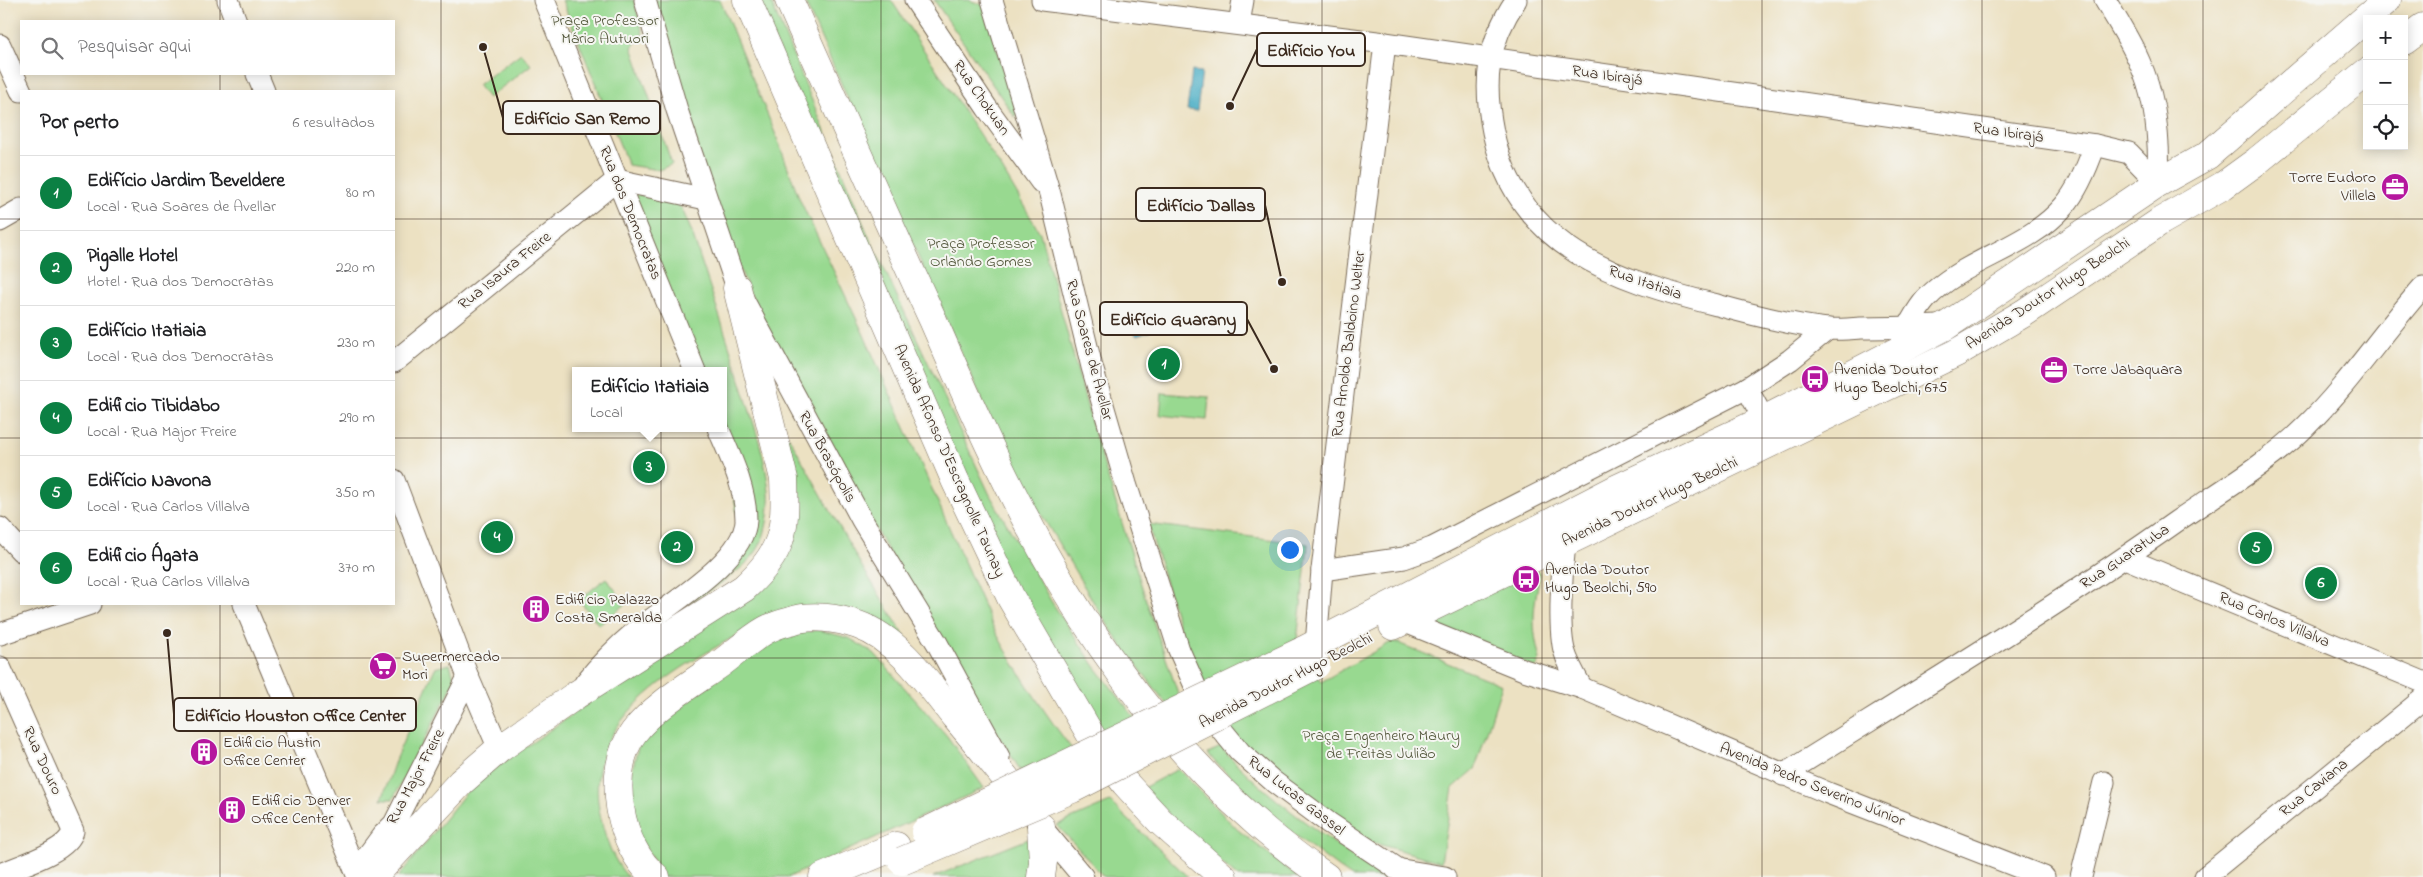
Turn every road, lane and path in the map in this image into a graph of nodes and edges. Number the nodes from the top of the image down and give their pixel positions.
1 (228, 0) edge
2 (544, 0) edge
3 (645, 0) edge
4 (747, 0) edge
5 (790, 0) edge
6 (915, 0) edge
7 (992, 0) edge
8 (1042, 0) edge
9 (1243, 0) edge
10 (1516, 0) edge
11 (2105, 0) edge
12 (2387, 0) edge
13 (1088, 3) edge
14 (236, 20) edge
15 (1239, 24) junction
16 (2423, 27) edge
17 (2408, 40) edge
18 (2423, 41) edge
19 (1386, 43) junction
20 (2408, 43) edge
21 (0, 45) edge
22 (1489, 59) junction
23 (257, 75) edge
24 (2363, 75) edge
25 (21, 90) edge
26 (264, 90) edge
27 (2095, 145) junction
28 (617, 180) junction
29 (2158, 183) junction
30 (1050, 194) junction
31 (706, 199) junction
32 (20, 211) edge
33 (0, 221) edge
34 (2078, 276) junction
35 (2423, 287) edge
36 (737, 288) junction
37 (1946, 326) junction
38 (1907, 328) junction
39 (1828, 329) junction
40 (395, 361) edge
41 (693, 367) edge
42 (1748, 388) junction
43 (1764, 420) junction
44 (720, 432) edge
45 (1652, 473) junction
46 (395, 483) edge
47 (0, 528) edge
48 (1565, 543) junction
49 (20, 550) edge
50 (2124, 558) junction
51 (1322, 570) junction
52 (79, 605) edge
53 (244, 605) edge
54 (1403, 621) junction
55 (0, 634) edge
56 (1312, 654) junction
57 (0, 667) edge
58 (468, 677) junction
59 (2423, 682) edge
60 (1582, 688) junction
61 (576, 695) junction
62 (1200, 697) joint
63 (2423, 699) edge
64 (499, 749) junction
65 (1783, 775) junction
66 (2104, 782) dead end
67 (1021, 797) junction
68 (1041, 827) junction
69 (899, 854) junction
70 (1403, 873) edge
71 (0, 874) edge
72 (363, 875) edge
73 (656, 877) edge
74 (823, 877) edge
75 (865, 877) edge
76 (1041, 877) edge
77 (1083, 877) edge
78 (1222, 877) edge
79 (1326, 877) edge
80 (1445, 877) edge
81 (2044, 877) edge
82 (2081, 877) edge
83 (2205, 877) edge

1 - 14 street
2 - 28 street, Rua dos Democratas
3 - 31 street, Rua Brasópolis
4 - 78 main road, Avenida Afonso D'Escragnolle Taunay
5 - 79 main road
6 - 30 street, Rua Chokuan
7 - 30 street, Rua Soares de Avellar
8 - 13 street, Rua Ibirajá
9 - 15 street
10 - 22 street, Rua Itatiaia
11 - 29 street
12 - 29 main road, Avenida Doutor Hugo Beolchi
13 - 15 street, Rua Ibirajá
15 - 19 street, Rua Ibirajá
16 - 17 main road
18 - 20 main road
19 - 22 street, Rua Ibirajá
19 - 51 street, Rua Arnoldo Baldoino Welter
21 - 25 street
22 - 27 street, Rua Ibirajá
22 - 39 street, Rua Itatiaia
23 - 26 street
24 - 34 main road, Avenida Doutor Hugo Beolchi
27 - 29 street, Rua Ibirajá
27 - 38 street
28 - 31 street
28 - 40 street, Rua Isaura Freire
28 - 41 street, Rua dos Democratas
29 - 34 main road
29 - 37 main road, Avenida Doutor Hugo Beolchi
30 - 62 street, Rua Soares de Avellar
31 - 36 street, Rua Brasópolis
32 - 33 street
34 - 48 main road, Avenida Doutor Hugo Beolchi
35 - 50 street, Rua Guaratuba
36 - 61 main road
36 - 67 street, Rua Brasópolis
37 - 38 street, Rua Itatiaia
37 - 43 main road, Avenida Doutor Hugo Beolchi
38 - 39 street, Rua Itatiaia
39 - 42 street
42 - 43 street
42 - 51 street
43 - 45 main road, Avenida Doutor Hugo Beolchi
44 - 61 street
45 - 48 main road
45 - 56 main road, Avenida Doutor Hugo Beolchi
46 - 58 street
47 - 49 street
48 - 54 main road, Avenida Doutor Hugo Beolchi
48 - 60 street
50 - 59 street, Rua Carlos Villalva
50 - 65 street, Rua Guaratuba
51 - 56 street, Rua Arnoldo Baldoino Welter
52 - 55 street
53 - 72 street
54 - 56 main road, Avenida Doutor Hugo Beolchi
54 - 60 street, Avenida Pedro Severino Júnior
56 - 69 main road, Avenida Doutor Hugo Beolchi, bridge
57 - 71 street, Rua Douro
58 - 64 street
58 - 72 street, Rua Major Freire
60 - 65 street, Avenida Pedro Severino Júnior
61 - 64 main road
62 - 70 street, Rua Lucas Gassel
63 - 83 street, Rua Caviana
64 - 72 main road
65 - 81 street, Avenida Pedro Severino Júnior
66 - 82 street
67 - 68 street, Rua Brasópolis
67 - 73 main road
68 - 76 main road
68 - 77 street, Rua Brasópolis
69 - 74 main road, Avenida Doutor Hugo Beolchi
69 - 75 main road, Avenida Doutor Hugo Beolchi
70 - 80 street

